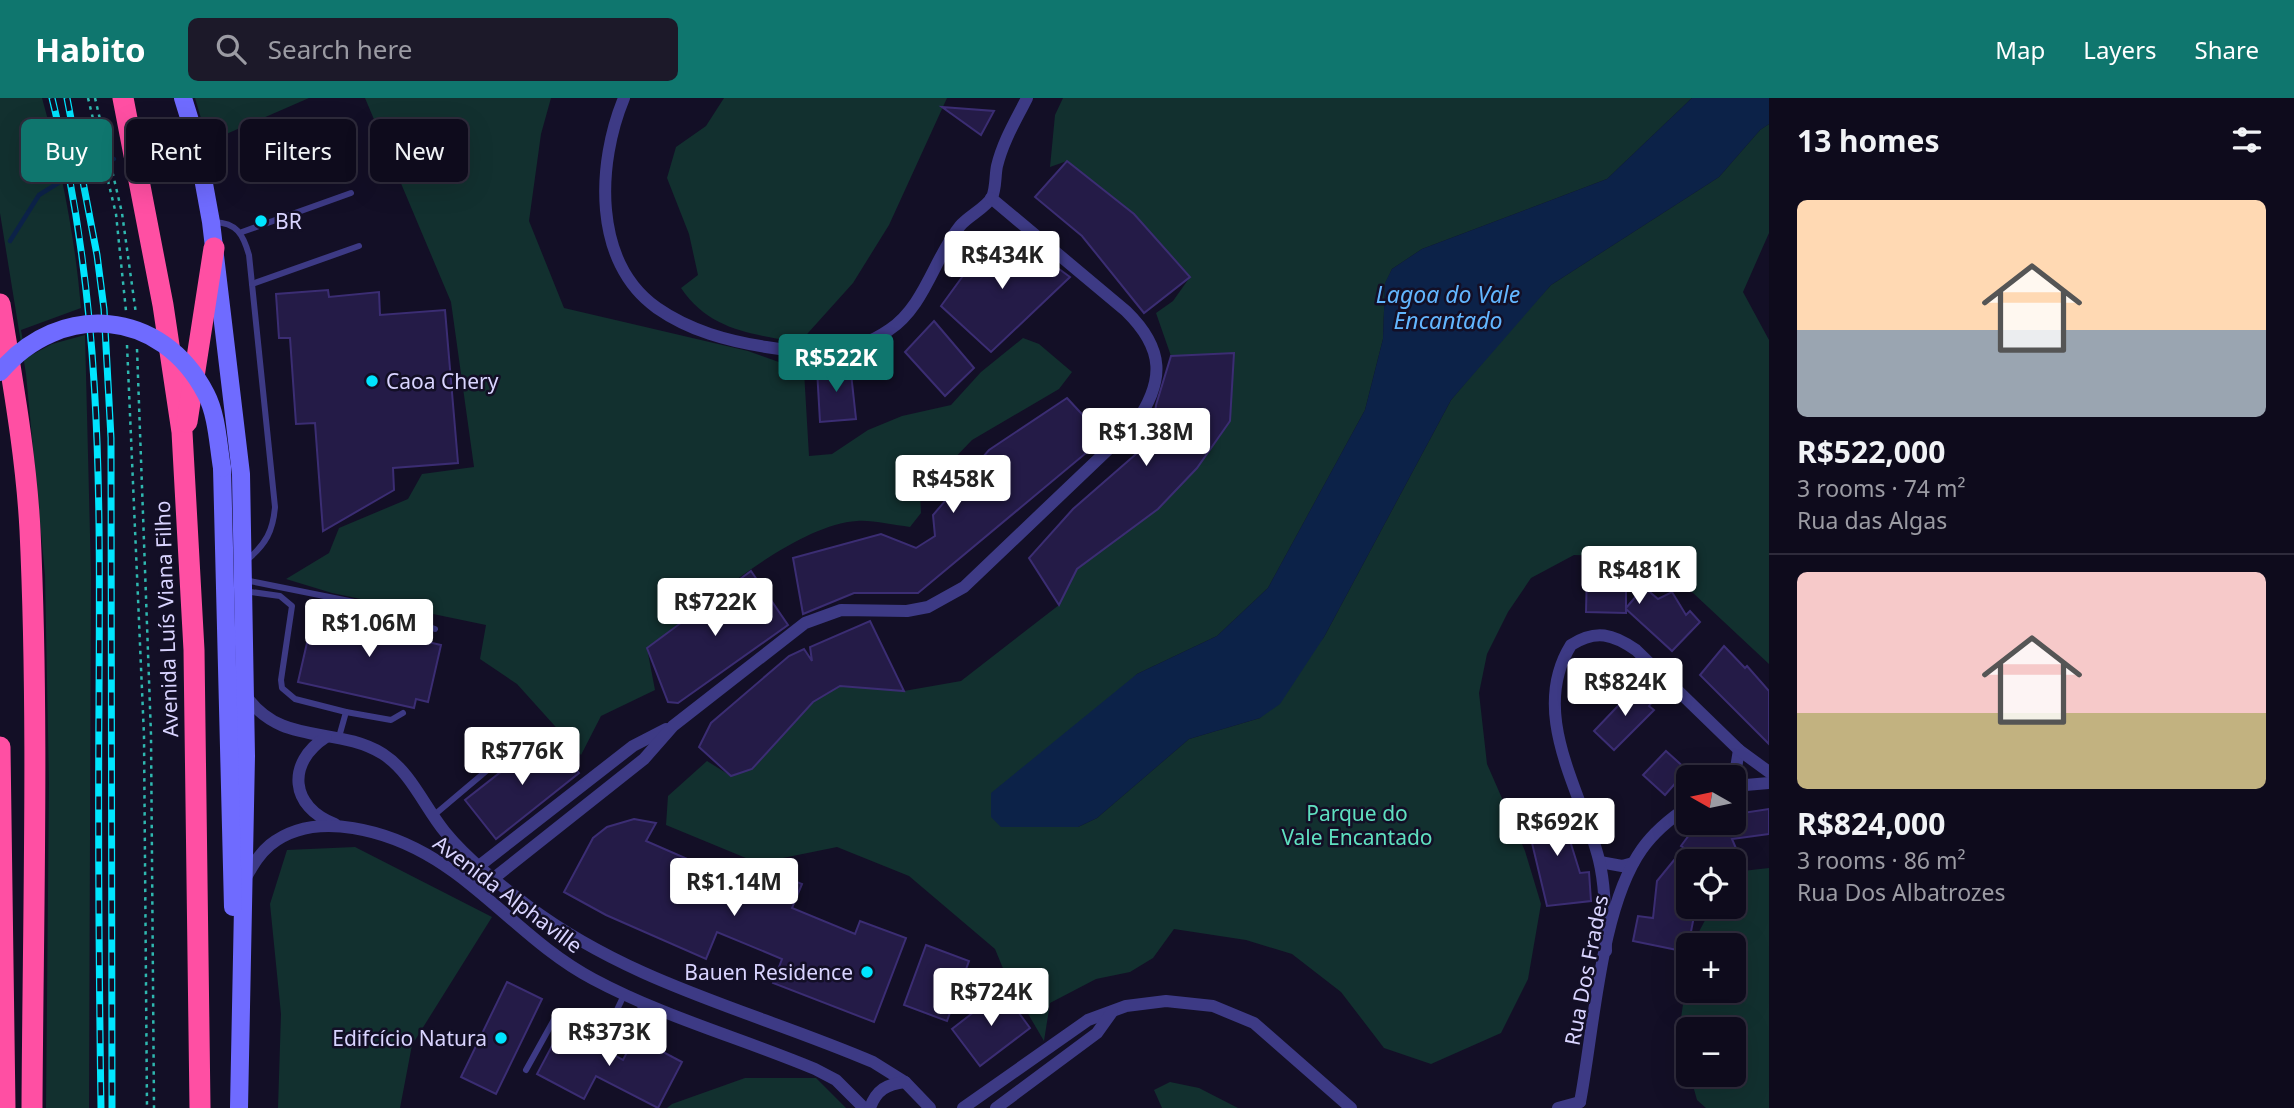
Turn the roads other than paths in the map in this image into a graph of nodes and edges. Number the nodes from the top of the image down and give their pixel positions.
1 (123, 98) edge
2 (183, 98) edge
3 (624, 98) edge
4 (1027, 98) edge
5 (351, 193) dead end
6 (991, 198) junction
7 (211, 222) junction
8 (242, 232) junction
9 (359, 246) dead end
10 (215, 248) junction
11 (252, 284) junction
12 (0, 304) edge
13 (0, 372) edge
14 (183, 448) junction
15 (243, 578) junction
16 (358, 602) junction
17 (356, 611) dead end
18 (435, 629) dead end
19 (246, 696) junction
20 (346, 712) junction
21 (403, 713) dead end
22 (673, 726) junction
23 (332, 738) junction
24 (523, 740) dead end
25 (0, 747) edge
26 (1739, 750) junction
27 (1736, 765) edge
28 (1769, 772) edge
29 (596, 775) junction
30 (1769, 783) edge
31 (1746, 785) edge
32 (607, 789) junction
33 (1676, 815) edge
34 (433, 816) junction
35 (340, 826) junction
36 (1600, 862) junction
37 (1633, 863) junction
38 (479, 866) junction
39 (494, 878) junction
40 (245, 879) junction
41 (1606, 951) junction
42 (624, 995) junction
43 (643, 1003) junction
44 (1112, 1012) junction
45 (606, 1033) junction
46 (240, 1036) junction
47 (1050, 1046) junction
48 (1060, 1061) junction
49 (526, 1070) dead end
50 (905, 1082) junction
51 (1583, 1105) edge
52 (5, 1108) edge
53 (32, 1108) edge
54 (200, 1108) edge
55 (239, 1108) edge
56 (864, 1108) edge
57 (870, 1108) edge
58 (930, 1108) edge
59 (963, 1108) edge
60 (996, 1108) edge
61 (1351, 1108) edge
62 (1558, 1108) edge

1 - 14 highway, Avenida Luís Viana Filho
2 - 7 main road
3 - 6 street
4 - 6 street
5 - 8 lane
6 - 22 street
7 - 8 lane
7 - 10 main road
8 - 11 lane
9 - 11 lane
10 - 14 highway
10 - 15 main road
11 - 15 lane
12 - 53 highway
13 - 46 main road, bridge
14 - 54 highway, Avenida Luís Viana Filho
15 - 16 lane
15 - 19 main road
15 - 20 lane
16 - 17 lane
16 - 18 lane
19 - 23 street, Avenida Alphaville
19 - 40 main road
20 - 21 lane
20 - 23 lane
22 - 29 street
22 - 32 street
23 - 34 street, Avenida Alphaville
23 - 35 street
24 - 34 lane
25 - 52 highway
26 - 27 street
26 - 28 street
26 - 36 street
29 - 32 street
29 - 38 street
30 - 31 street
32 - 39 street
33 - 37 street, Rua Dos Frades
34 - 38 street, Avenida Alphaville
35 - 40 street, Avenida Alphaville
35 - 42 street, Avenida Alphaville
36 - 37 street, Rua Dos Frades
36 - 41 street
37 - 41 street, Rua Dos Frades
38 - 39 street, Avenida Alphaville
39 - 50 street, Avenida Alphaville
40 - 46 main road
41 - 51 street, Rua Dos Frades
42 - 43 street, Avenida Alphaville
42 - 45 lane
43 - 45 lane
43 - 56 street, Avenida Alphaville
44 - 47 street
44 - 48 street
44 - 61 street
45 - 49 lane
46 - 55 main road
47 - 48 street
47 - 59 street
48 - 60 street
50 - 57 street
50 - 58 street, Avenida Alphaville
51 - 62 street, Rua Dos Frades

